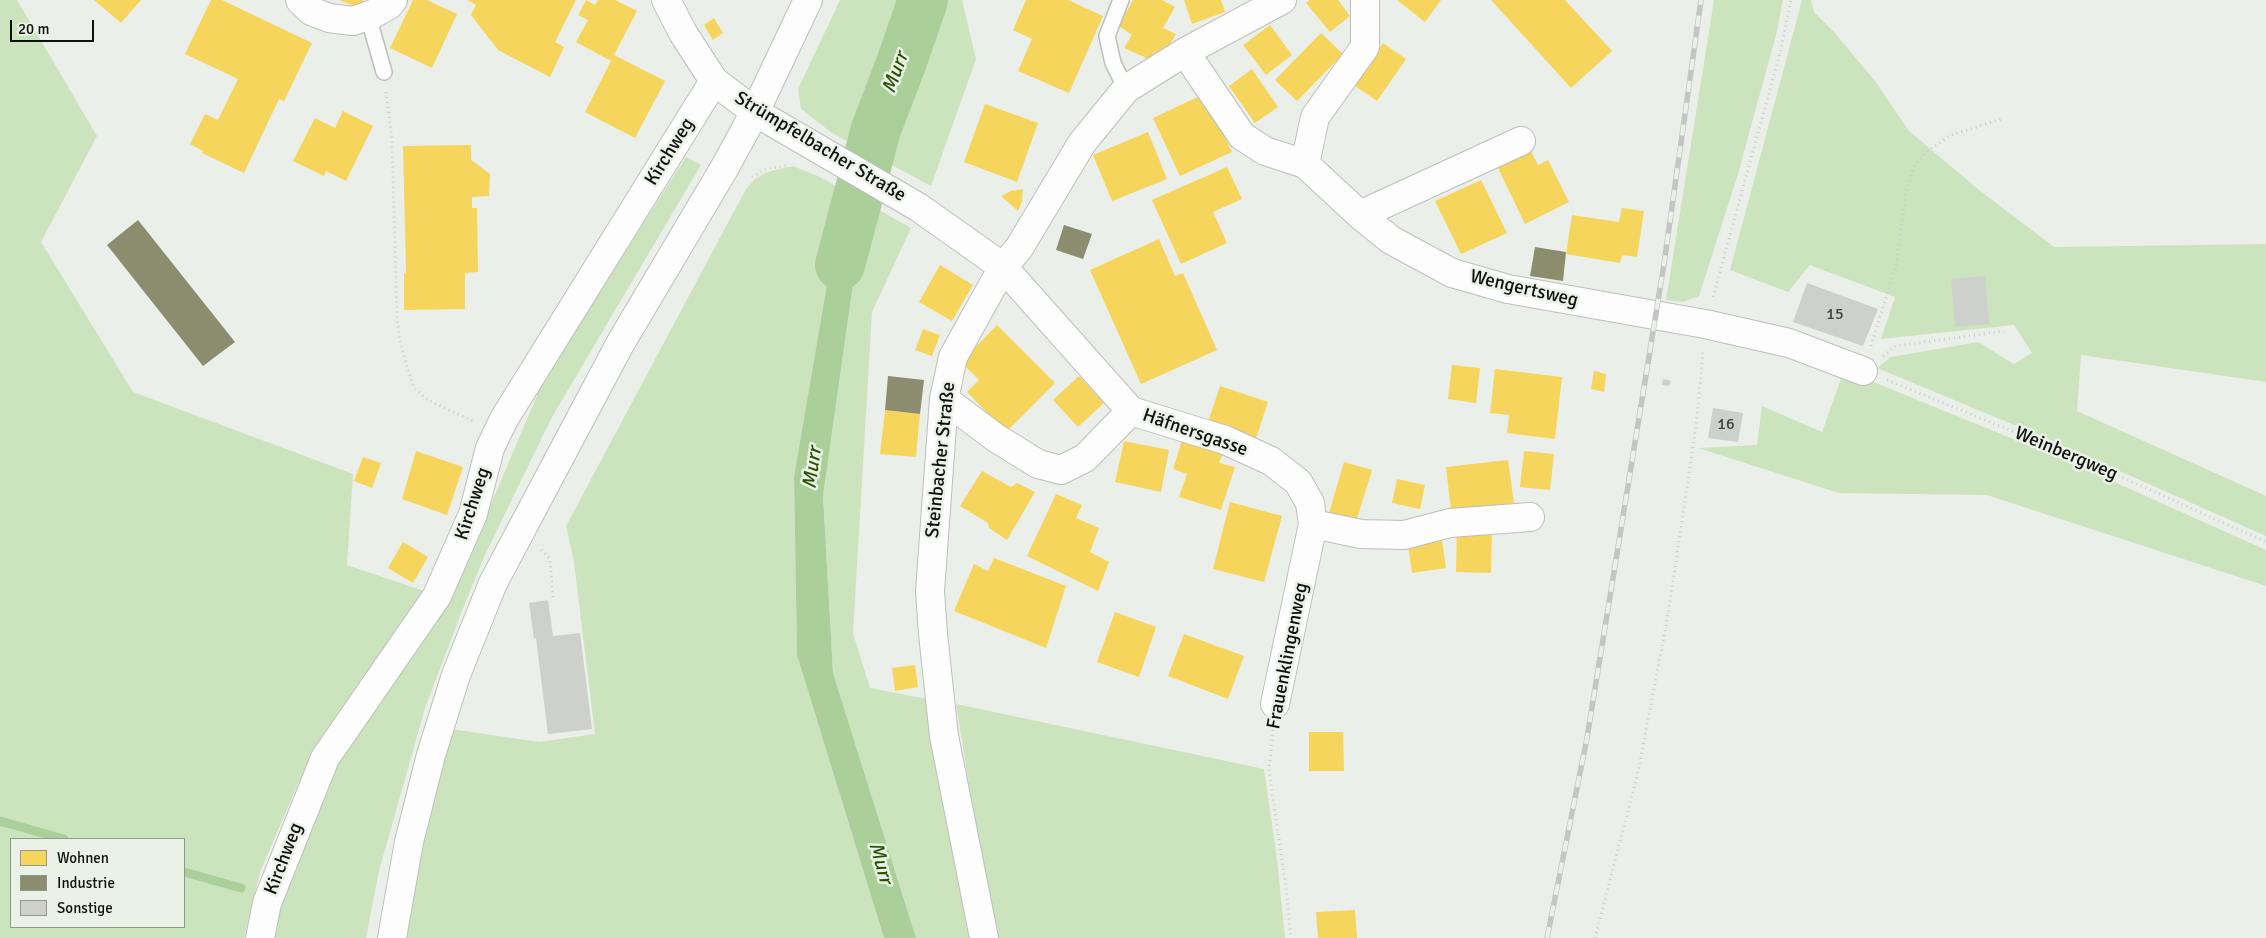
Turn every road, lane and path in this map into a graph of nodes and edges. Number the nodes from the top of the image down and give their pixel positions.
1 (300, 0) edge
2 (393, 0) edge
3 (666, 0) edge
4 (808, 0) edge
5 (1120, 0) edge
6 (1282, 0) edge
7 (1365, 0) edge
8 (1791, 0) edge
9 (368, 16) junction
10 (1185, 52) junction
11 (384, 72) joint
12 (714, 81) junction
13 (1126, 89) junction
14 (755, 112) junction
15 (2002, 119) dead end
16 (1521, 141) dead end
17 (1305, 164) junction
18 (1360, 215) junction
19 (1002, 267) junction
20 (1705, 324) junction
21 (2004, 331) dead end
22 (1864, 370) junction
23 (944, 399) junction
24 (1132, 411) junction
25 (498, 432) junction
26 (1530, 518) dead end
27 (1313, 524) junction
28 (2266, 542) edge
29 (540, 549) dead end
30 (553, 598) dead end
31 (1275, 704) joint
32 (260, 938) edge
33 (392, 938) edge
34 (984, 938) edge
35 (1290, 938) edge
36 (1595, 938) edge

1 - 9 street
2 - 9 street
3 - 12 street, Strümpfelbacher Straße
4 - 14 street
5 - 13 lane
6 - 10 street, Steinbacher Straße
7 - 17 street
8 - 20 path
9 - 11 lane
10 - 13 street, Steinbacher Straße
10 - 17 street
11 - 25 path
12 - 14 street, Strümpfelbacher Straße
12 - 25 street, Kirchweg
13 - 19 street, Steinbacher Straße
14 - 19 street, Strümpfelbacher Straße
14 - 33 street
15 - 22 path
16 - 18 street
17 - 18 street, Wengertsweg
18 - 20 street, Wengertsweg
19 - 23 street, Steinbacher Straße
19 - 24 street, Häfnersgasse
20 - 22 street, Wengertsweg
20 - 36 path
21 - 22 path
22 - 28 path, Weinbergweg
23 - 24 street
23 - 34 street, Steinbacher Straße
24 - 27 street, Häfnersgasse
25 - 32 street, Kirchweg
26 - 27 street
27 - 31 street, Frauenklingenweg
29 - 30 path
31 - 35 path, Frauenklingenweg

